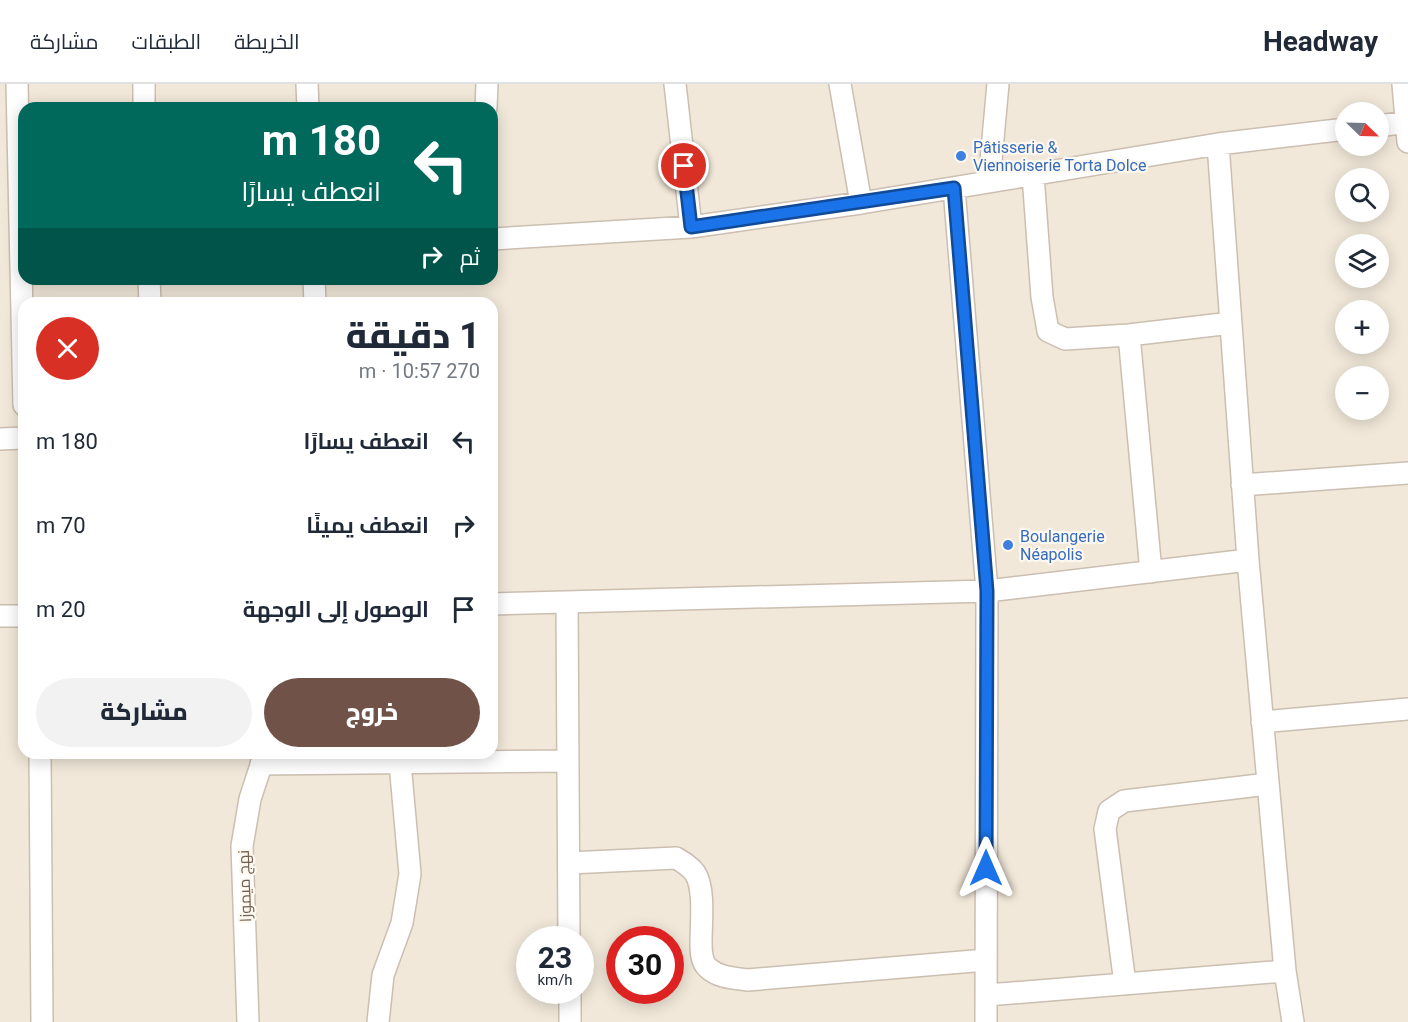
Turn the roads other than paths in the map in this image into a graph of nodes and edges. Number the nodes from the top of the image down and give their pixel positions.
1 (17, 84) edge
2 (144, 84) edge
3 (307, 84) edge
4 (487, 84) edge
5 (675, 84) edge
6 (840, 84) edge
7 (998, 84) edge
8 (1403, 84) edge
9 (144, 102) edge
10 (308, 102) edge
11 (486, 102) edge
12 (18, 120) edge
13 (1389, 127) edge
14 (1407, 129) edge
15 (1335, 130) edge
16 (1218, 144) junction
17 (1033, 175) junction
18 (989, 182) junction
19 (954, 188) junction
20 (861, 203) junction
21 (691, 227) junction
22 (498, 239) edge
23 (1231, 323) junction
24 (1129, 335) junction
25 (18, 438) edge
26 (0, 439) edge
27 (1408, 473) edge
28 (1242, 485) junction
29 (1248, 560) junction
30 (1151, 572) junction
31 (987, 591) junction
32 (567, 602) junction
33 (498, 604) edge
34 (0, 616) edge
35 (18, 616) edge
36 (1408, 709) edge
37 (1262, 722) junction
38 (40, 759) edge
39 (263, 759) edge
40 (568, 761) junction
41 (400, 763) junction
42 (1268, 784) junction
43 (569, 863) junction
44 (569, 926) edge
45 (986, 960) junction
46 (1284, 971) junction
47 (1125, 984) junction
48 (987, 995) junction
49 (570, 1004) edge
50 (42, 1022) edge
51 (248, 1022) edge
52 (378, 1022) edge
53 (570, 1022) edge
54 (986, 1022) edge
55 (1293, 1022) edge

1 - 12 street
2 - 9 street
3 - 10 street
4 - 11 street
5 - 21 street
6 - 20 street
7 - 18 street
8 - 14 street
13 - 14 street
15 - 16 street
16 - 17 street
16 - 23 street
17 - 18 street
17 - 24 street
18 - 19 street
19 - 20 street
19 - 31 street
20 - 21 street
21 - 22 street
23 - 24 street
23 - 28 street
24 - 30 street
25 - 26 street
27 - 28 street
28 - 29 street
29 - 30 street
29 - 37 street
30 - 31 street
31 - 32 street
31 - 45 street
32 - 33 street
32 - 40 street
34 - 35 street
36 - 37 street
37 - 42 street
38 - 50 street
39 - 41 street
39 - 51 street, نهج ميموزا
40 - 41 street
40 - 43 street
41 - 52 street
42 - 46 street
42 - 47 street
43 - 44 street
43 - 45 street
45 - 48 street
46 - 47 street
46 - 55 street
47 - 48 street
48 - 54 street
49 - 53 street

